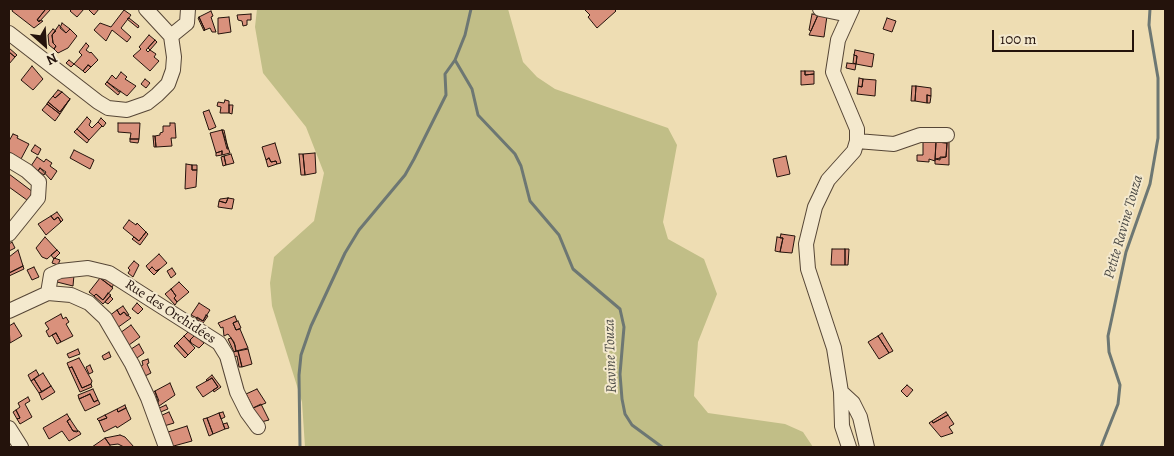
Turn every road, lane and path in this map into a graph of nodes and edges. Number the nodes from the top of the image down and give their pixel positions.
1 (146, 9) edge
2 (188, 9) edge
3 (820, 9) edge
4 (851, 12) edge
5 (9, 33) edge
6 (171, 36) junction
7 (947, 135) dead end
8 (857, 141) junction
9 (9, 160) edge
10 (9, 234) edge
11 (48, 293) junction
12 (9, 311) edge
13 (842, 392) junction
14 (258, 427) dead end
15 (10, 434) edge
16 (21, 447) edge
17 (166, 447) edge
18 (849, 447) edge
19 (867, 447) edge

1 - 6 street
2 - 6 street
3 - 4 street
4 - 8 street
5 - 6 street
7 - 8 street
8 - 13 street
9 - 10 street
11 - 12 street
11 - 14 street, Rue des Orchidées
11 - 17 street
13 - 18 street
13 - 19 street
15 - 16 street

